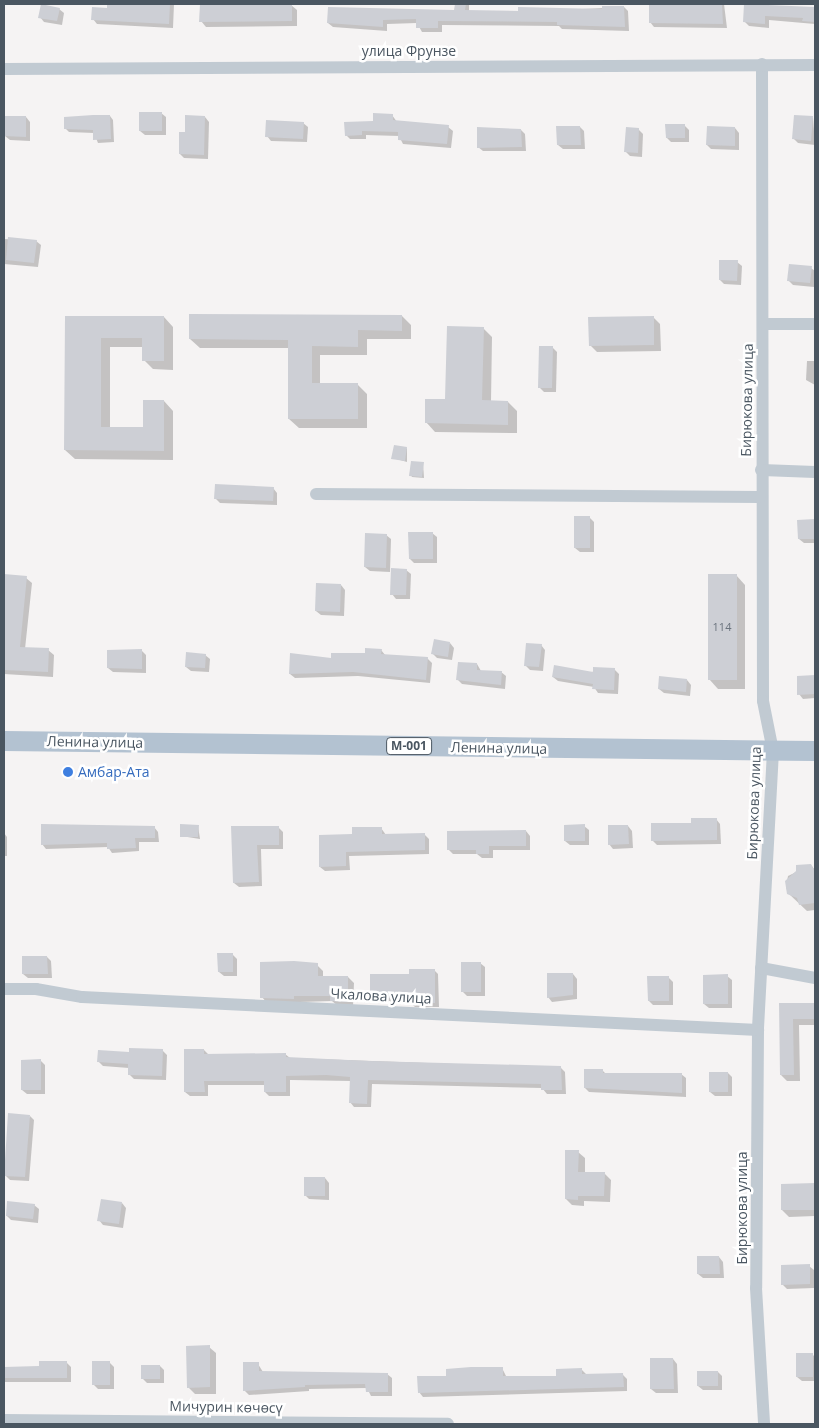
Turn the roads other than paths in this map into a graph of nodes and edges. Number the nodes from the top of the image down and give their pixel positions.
1 (762, 64) junction
2 (815, 65) edge
3 (4, 69) edge
4 (764, 324) junction
5 (815, 324) edge
6 (761, 470) junction
7 (815, 472) edge
8 (316, 494) dead end
9 (760, 497) junction
10 (4, 741) edge
11 (815, 751) edge
12 (773, 752) junction
13 (761, 968) junction
14 (815, 978) edge
15 (4, 989) edge
16 (758, 1030) junction
17 (4, 1420) edge
18 (448, 1424) edge
19 (764, 1424) edge

1 - 2 street, улица Фрунзе
1 - 3 street, улица Фрунзе
1 - 4 street, Бирюкова улица
4 - 5 street
4 - 6 street, Бирюкова улица
6 - 7 street
6 - 9 street, Бирюкова улица
8 - 9 street
9 - 12 street, Бирюкова улица
10 - 12 main road, Ленина улица / М-001
11 - 12 main road, Ленина улица / М-001
12 - 13 street, Бирюкова улица
13 - 14 street
13 - 16 street, Бирюкова улица
15 - 16 street, Чкалова улица
16 - 19 street, Бирюкова улица
17 - 18 street, Мичурин көчөсү

